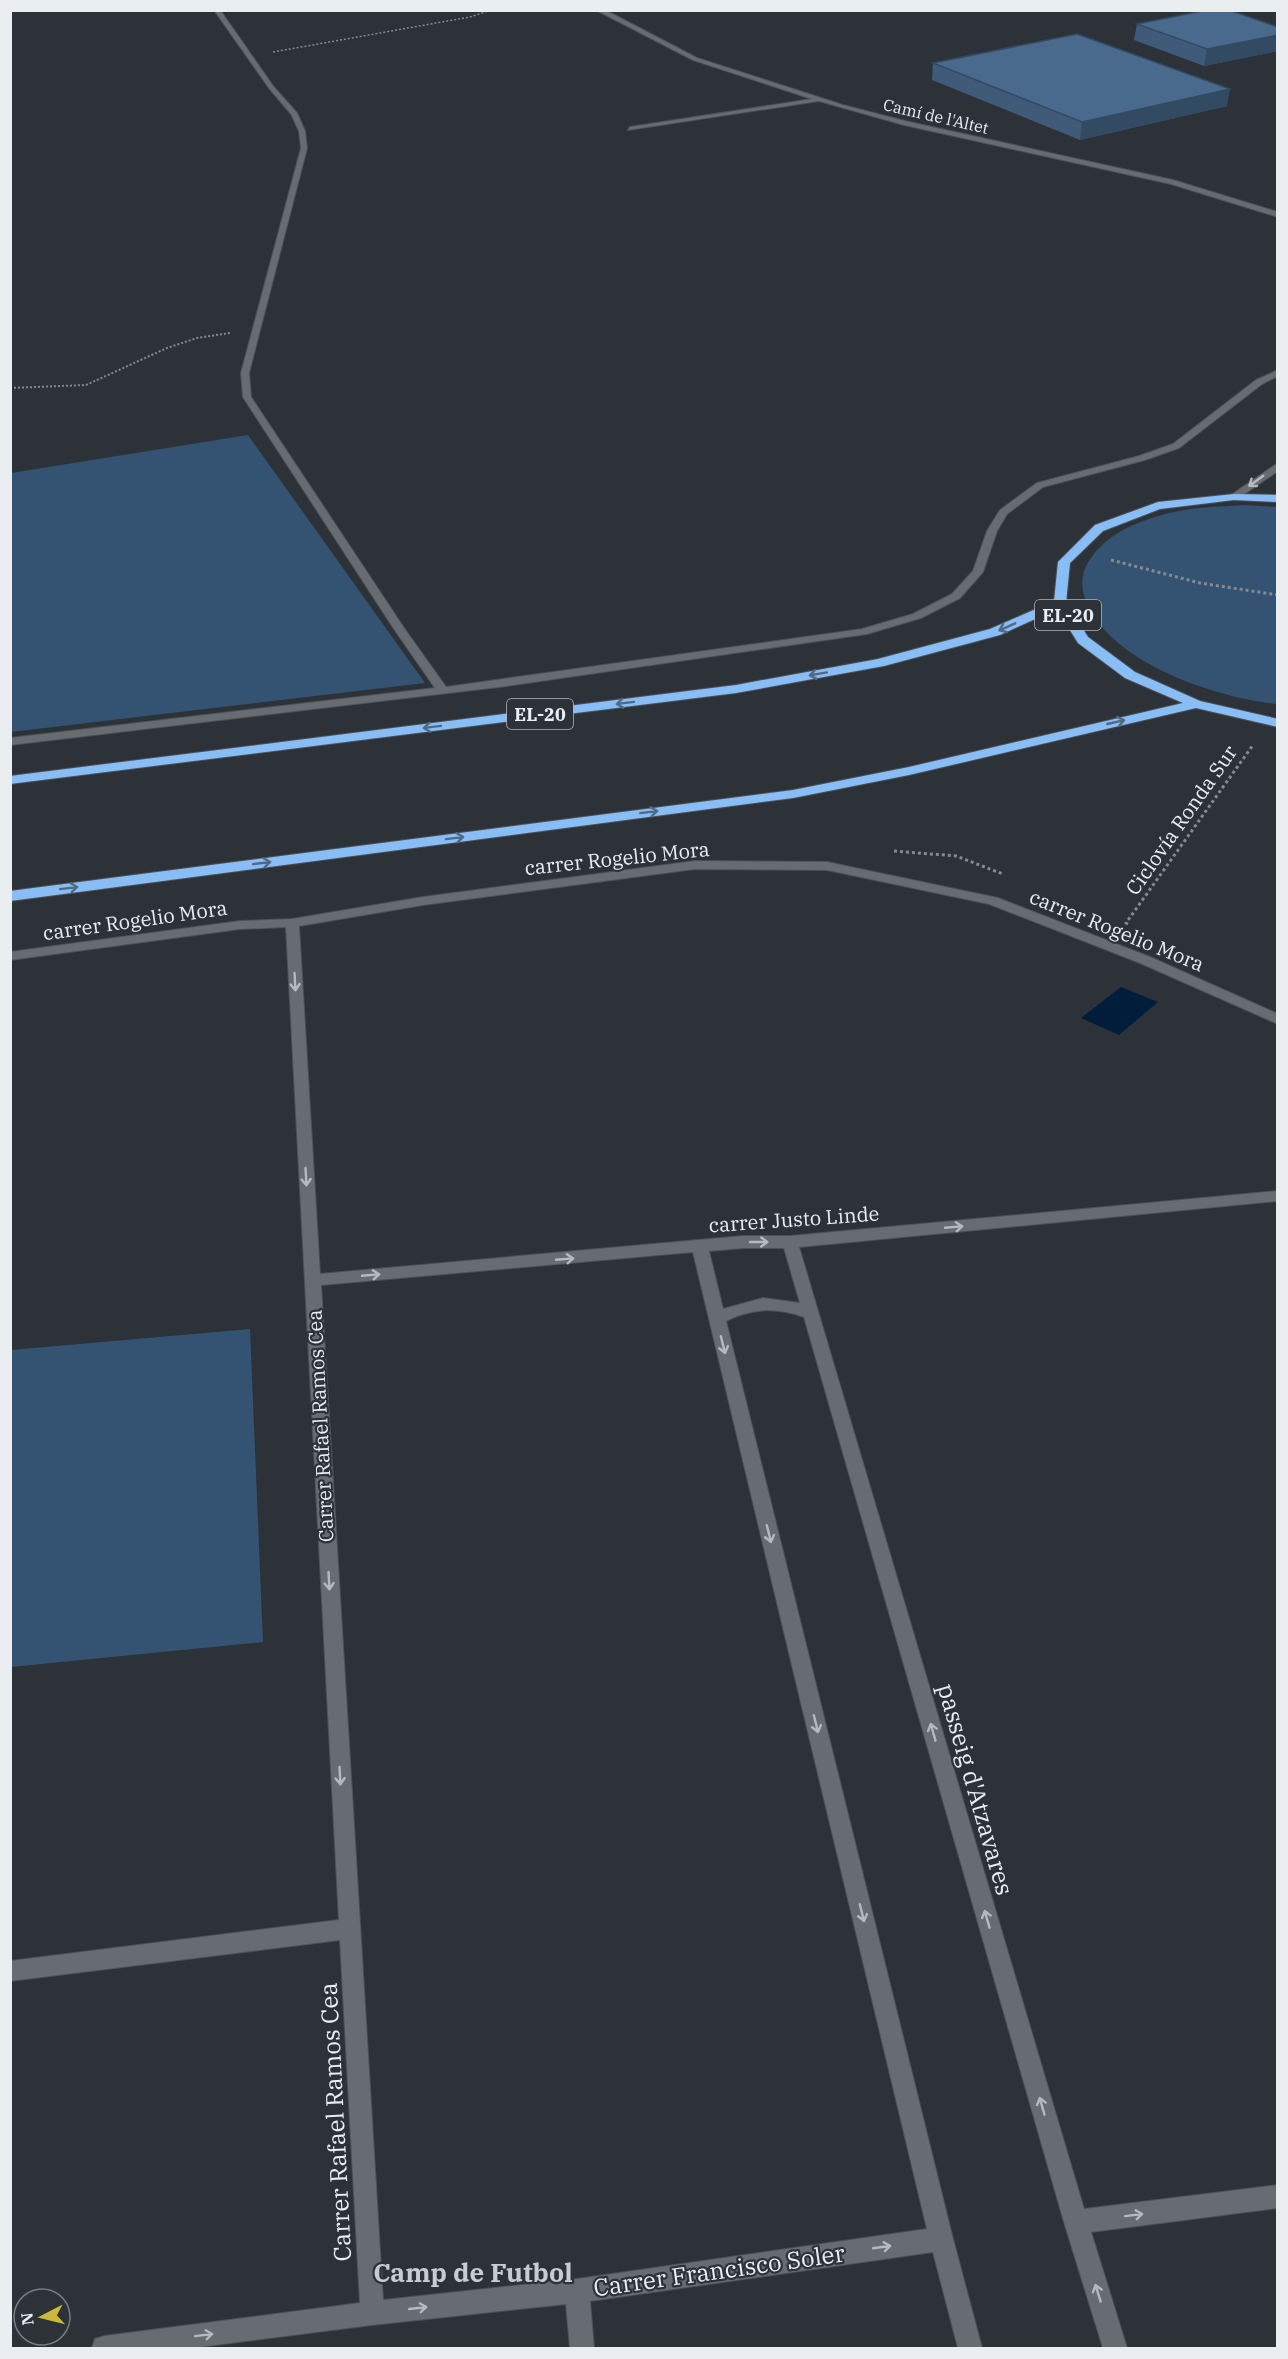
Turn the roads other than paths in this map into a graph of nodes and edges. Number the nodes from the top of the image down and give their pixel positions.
1 (217, 10) edge
2 (599, 10) edge
3 (819, 99) junction
4 (630, 129) dead end
5 (1278, 215) edge
6 (1278, 372) edge
7 (1278, 466) edge
8 (1233, 497) junction
9 (1278, 500) edge
10 (1060, 603) junction
11 (443, 691) junction
12 (1196, 704) junction
13 (1278, 723) edge
14 (10, 742) edge
15 (10, 780) edge
16 (10, 896) edge
17 (292, 923) junction
18 (10, 956) edge
19 (1278, 1020) edge
20 (1278, 1196) edge
21 (790, 1242) junction
22 (700, 1247) junction
23 (312, 1280) junction
24 (811, 1313) junction
25 (717, 1319) junction
26 (349, 1929) junction
27 (10, 1971) edge
28 (1278, 2196) edge
29 (1076, 2222) junction
30 (941, 2239) junction
31 (577, 2291) junction
32 (372, 2313) junction
33 (104, 2349) edge
34 (582, 2349) edge
35 (970, 2349) edge
36 (1115, 2349) edge

1 - 11 street
2 - 3 street, Camí de l'Altet
3 - 4 street
3 - 5 street, Camí de l'Altet
6 - 11 street
7 -> 8 street
8 - 9 highway, EL-20
8 - 10 highway, EL-20
10 - 12 highway, EL-20
10 -> 15 highway, EL-20
11 - 14 street
12 - 13 highway, EL-20
16 -> 12 highway, EL-20
17 - 18 street, carrer Rogelio Mora
17 - 19 street, carrer Rogelio Mora
17 -> 23 street, Carrer Rafael Ramos Cea
21 -> 20 street, carrer Justo Linde
22 -> 21 street, carrer Justo Linde
21 - 24 street, passeig d'Atzavares
23 -> 22 street, carrer Justo Linde
22 - 25 street
23 -> 26 street, Carrer Rafael Ramos Cea
24 - 25 street
29 -> 24 street, passeig d'Atzavares
25 -> 30 street
26 - 27 street
26 - 32 street, Carrer Rafael Ramos Cea
29 -> 28 street
36 -> 29 street, passeig d'Atzavares
31 -> 30 street, Carrer Francisco Soler
30 - 35 street
32 -> 31 street, Carrer Francisco Soler
31 - 34 street
33 -> 32 street, Carrer Francisco Soler

